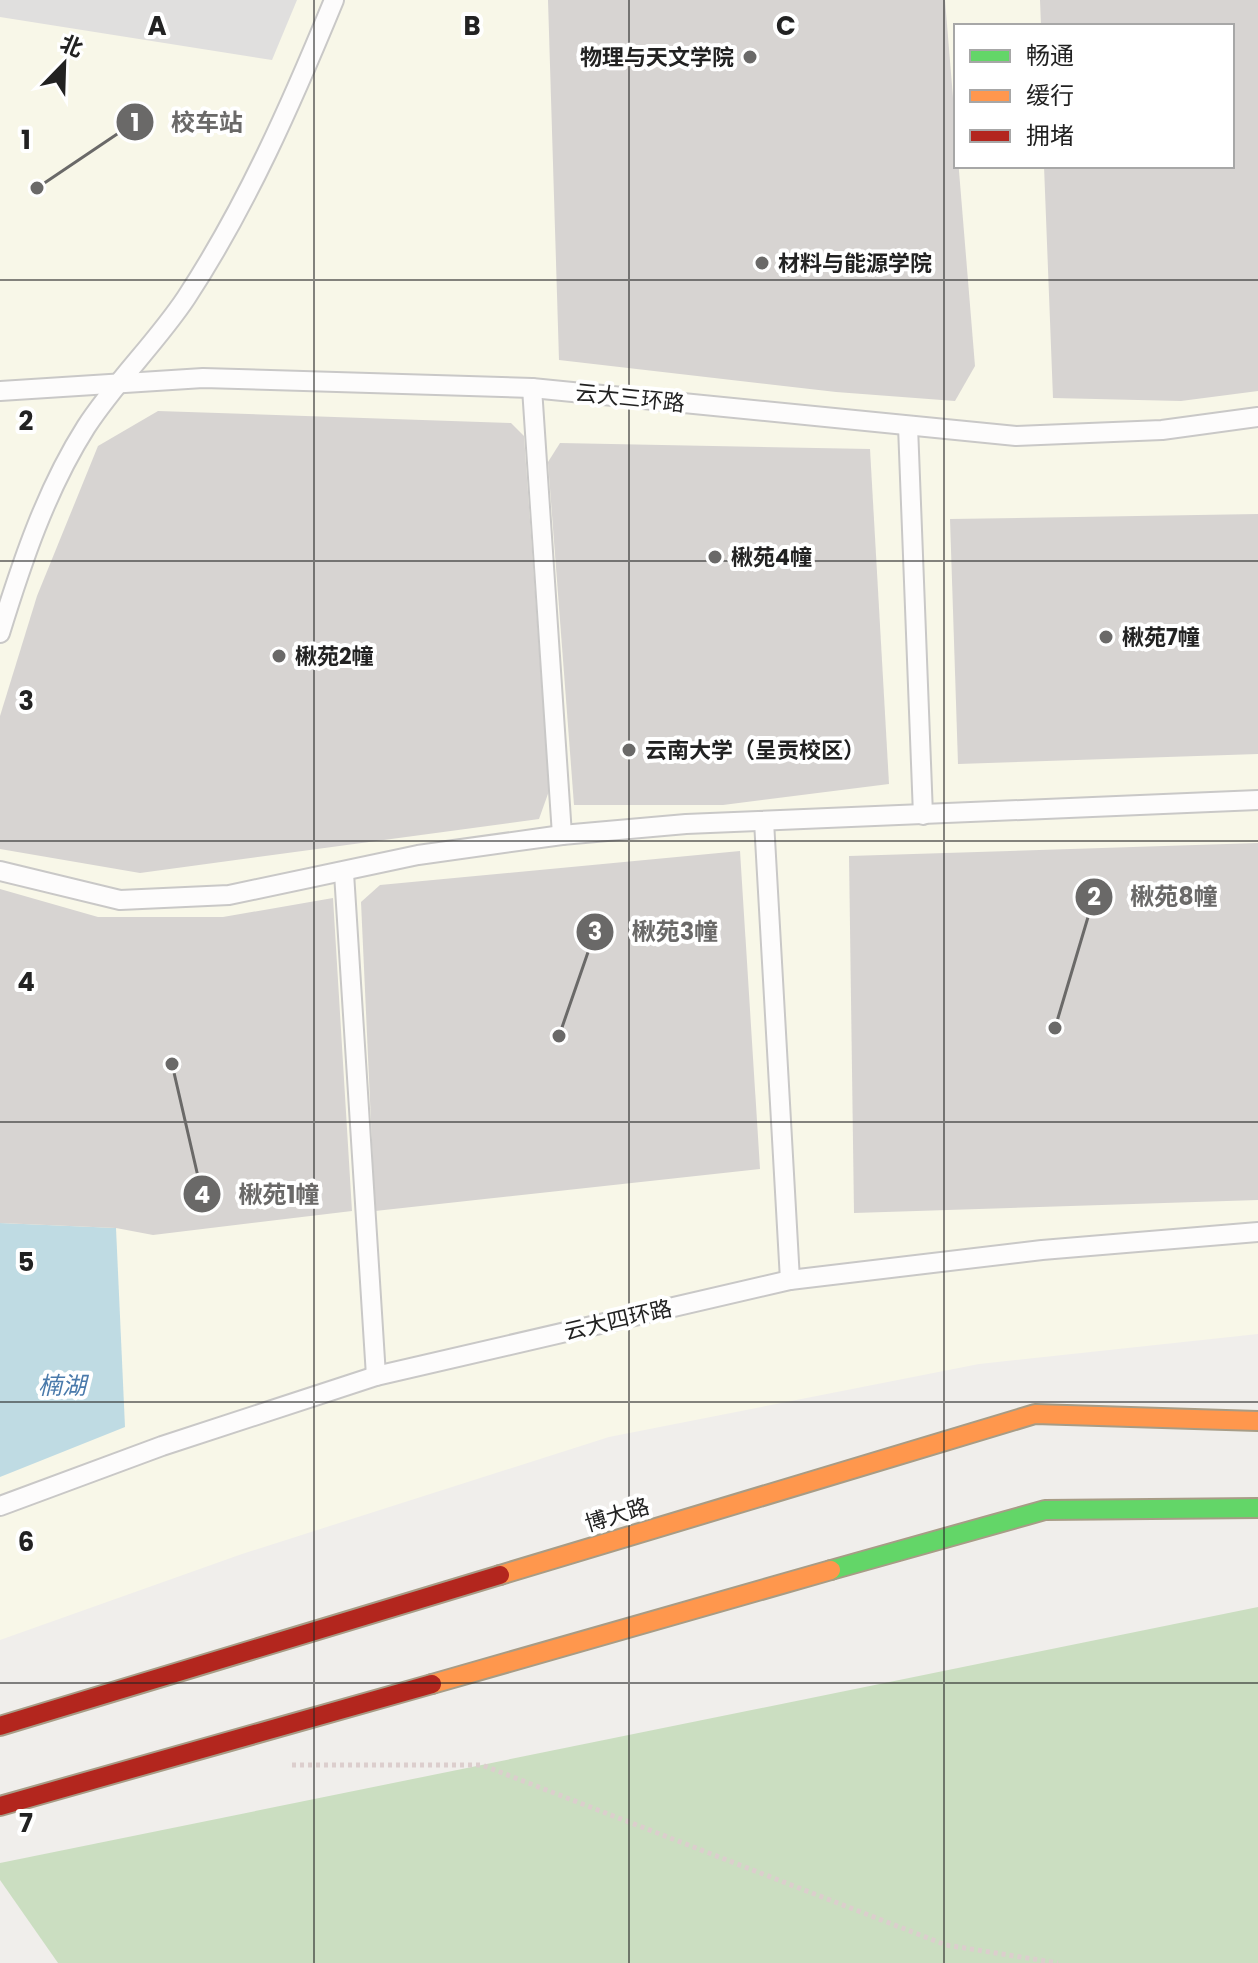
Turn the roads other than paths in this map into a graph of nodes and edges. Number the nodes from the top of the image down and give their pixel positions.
1 (334, 0) edge
2 (122, 382) junction
3 (532, 388) junction
4 (0, 391) edge
5 (1258, 417) edge
6 (908, 426) junction
7 (0, 633) edge
8 (1258, 800) edge
9 (923, 815) junction
10 (764, 821) junction
11 (562, 835) junction
12 (0, 871) edge
13 (344, 873) junction
14 (1258, 1232) edge
15 (790, 1280) junction
16 (376, 1376) junction
17 (1258, 1421) edge
18 (0, 1506) edge
19 (1258, 1508) edge
20 (0, 1726) edge
21 (0, 1806) edge

1 - 2 lane
2 - 3 lane, 云大三环路
2 - 4 lane, 云大三环路
2 - 7 lane
3 - 6 lane, 云大三环路
3 - 11 lane
5 - 6 lane, 云大三环路
6 - 9 lane
8 - 9 lane
9 - 10 lane
10 - 11 lane
10 - 15 lane
11 - 13 lane
12 - 13 lane
13 - 16 lane
14 - 15 lane, 云大四环路
15 - 16 lane, 云大四环路
16 - 18 lane, 云大四环路
17 - 20 main road, 博大路
19 - 21 main road

